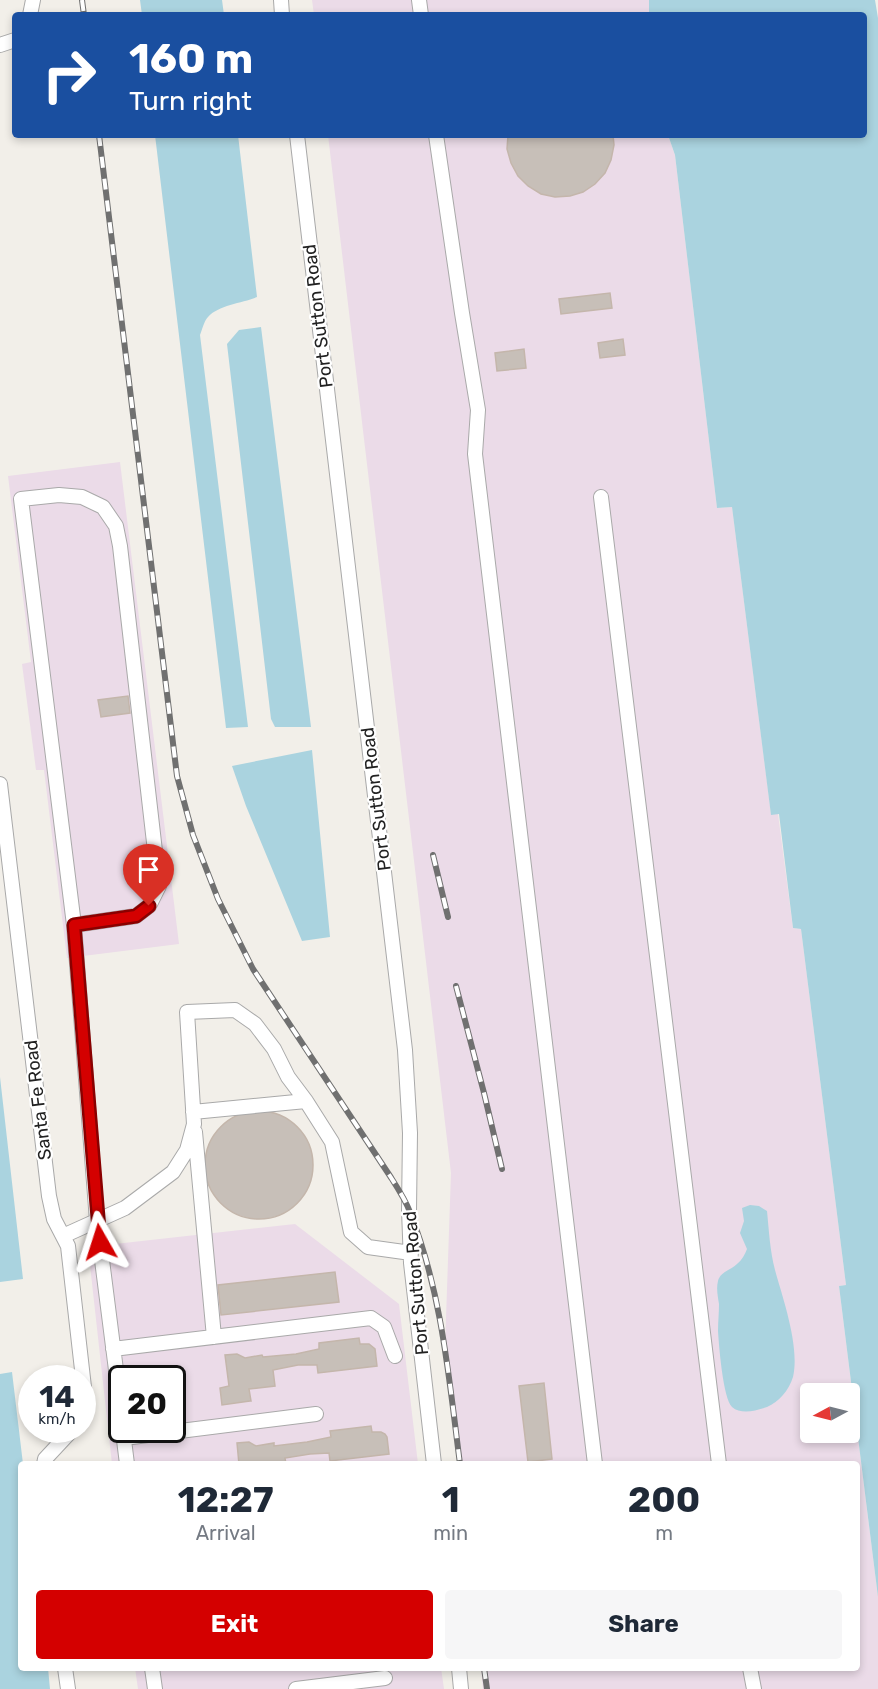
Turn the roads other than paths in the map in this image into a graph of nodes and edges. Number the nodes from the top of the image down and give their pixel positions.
1 (297, 138) edge
2 (436, 138) edge
3 (602, 497) dead end
4 (0, 784) edge
5 (74, 925) junction
6 (306, 1101) junction
7 (194, 1118) junction
8 (97, 1221) junction
9 (63, 1236) junction
10 (411, 1253) junction
11 (214, 1337) junction
12 (113, 1349) junction
13 (395, 1356) dead end
14 (82, 1365) edge
15 (115, 1365) edge
16 (316, 1414) dead end
17 (186, 1428) edge
18 (60, 1443) edge
19 (125, 1443) edge
20 (45, 1461) edge
21 (127, 1461) edge
22 (434, 1461) edge
23 (595, 1461) edge
24 (719, 1461) edge
25 (65, 1671) edge
26 (152, 1671) edge
27 (459, 1671) edge
28 (751, 1671) edge
29 (384, 1678) dead end
30 (68, 1689) edge
31 (155, 1689) edge
32 (296, 1689) edge
33 (461, 1689) edge
34 (754, 1689) edge

1 - 10 street, Port Sutton Road
2 - 23 street
3 - 24 street
4 - 9 street, Santa Fe Road
5 - 5 street
5 - 8 street
6 - 7 street
6 - 7 street
6 - 10 street
7 - 8 street
7 - 11 street
8 - 9 street
8 - 12 street
9 - 14 street, Santa Fe Road
10 - 22 street, Port Sutton Road
11 - 12 street
11 - 13 street
12 - 15 street
16 - 17 street
18 - 20 street
19 - 21 street
25 - 30 street
26 - 31 street
27 - 33 street
28 - 34 street
29 - 32 street

